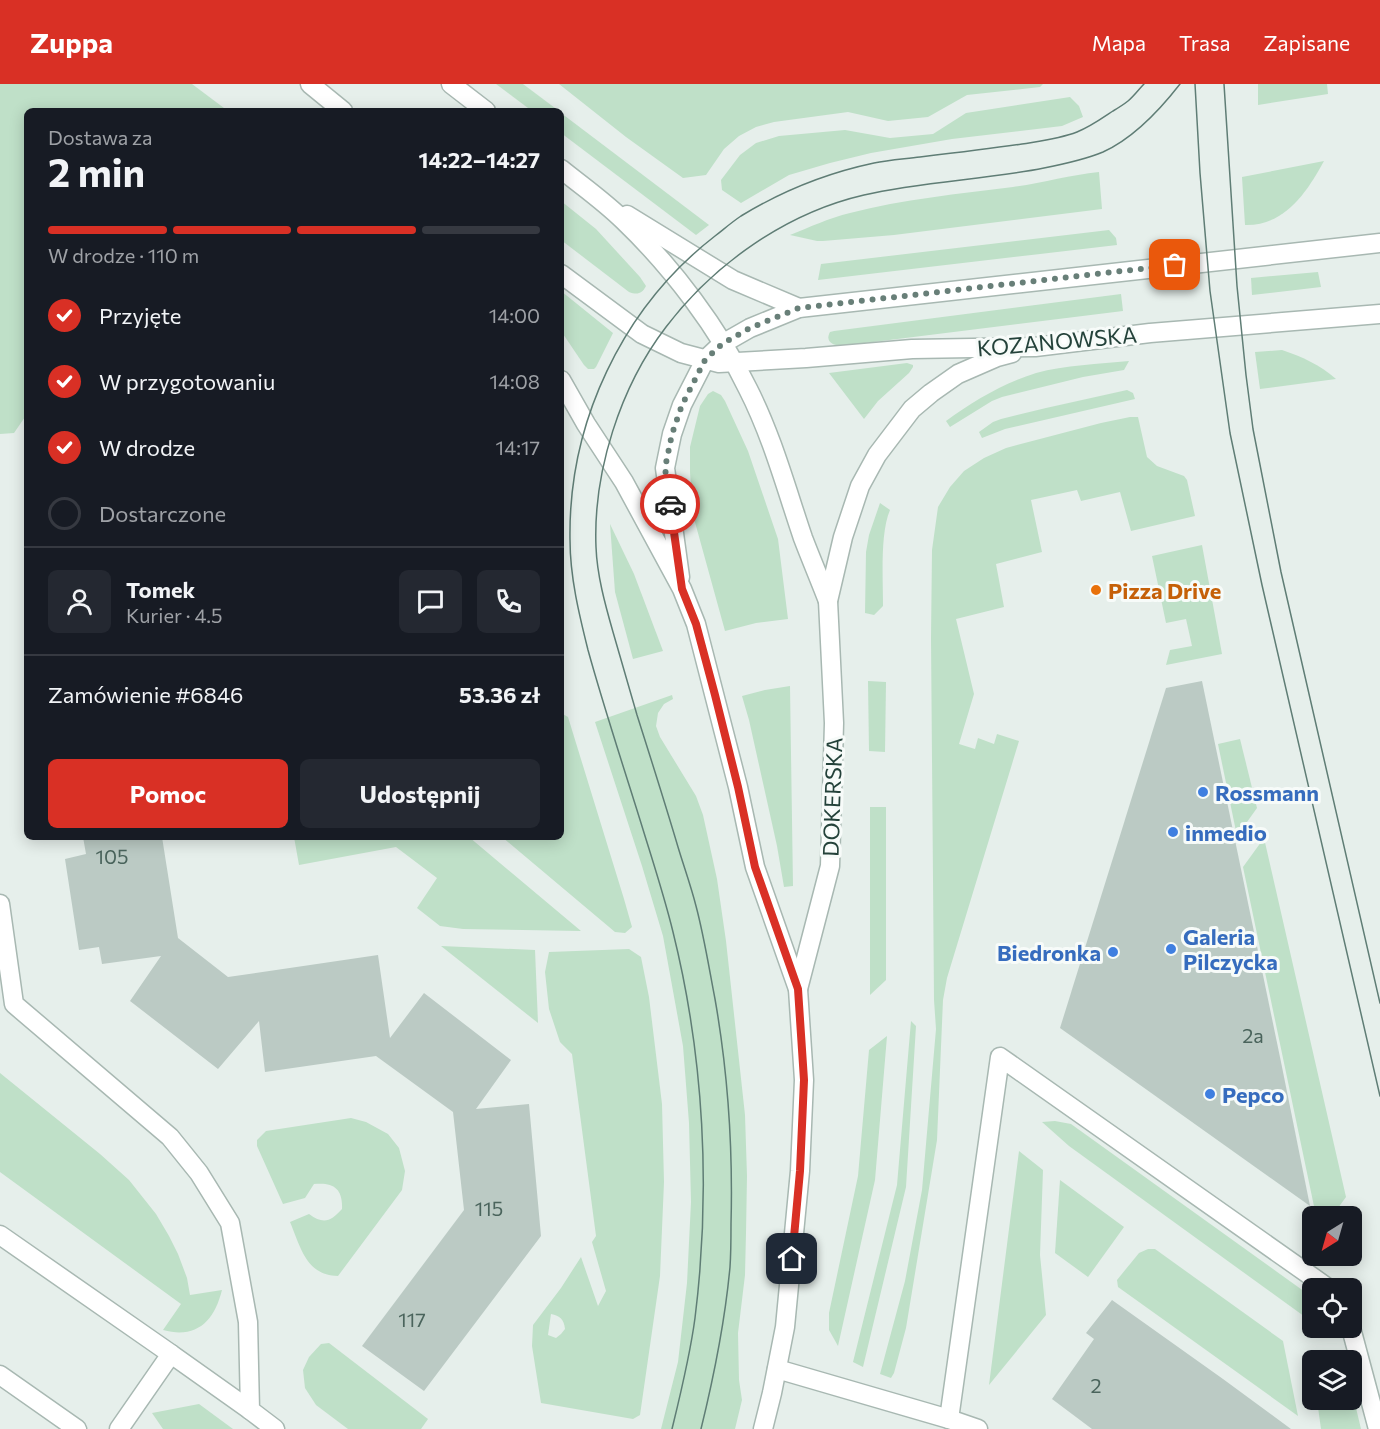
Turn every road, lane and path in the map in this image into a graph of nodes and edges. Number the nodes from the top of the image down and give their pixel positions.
1 (310, 84) edge
2 (451, 84) edge
3 (339, 108) edge
4 (482, 108) edge
5 (564, 171) edge
6 (590, 191) junction
7 (1380, 243) edge
8 (564, 276) edge
9 (799, 308) junction
10 (1380, 314) edge
11 (722, 344) junction
12 (1035, 347) junction
13 (705, 360) junction
14 (734, 361) junction
15 (564, 385) edge
16 (682, 589) junction
17 (828, 601) junction
18 (0, 904) edge
19 (798, 989) junction
20 (0, 1235) edge
21 (1314, 1278) edge
22 (1354, 1338) edge
23 (171, 1354) junction
24 (777, 1369) junction
25 (0, 1375) edge
26 (250, 1410) junction
27 (949, 1419) junction
28 (77, 1429) edge
29 (119, 1429) edge
30 (275, 1429) edge
31 (763, 1429) edge
32 (978, 1429) edge
33 (1377, 1429) edge

1 - 3 street
2 - 4 street
5 - 6 street
6 - 9 street
6 - 11 street
7 - 9 street
8 - 13 street, KOZANOWSKA
9 - 11 street
10 - 12 street, KOZANOWSKA
11 - 13 street
11 - 14 street
12 - 14 street, KOZANOWSKA
12 - 17 street, DOKERSKA
13 - 14 street, KOZANOWSKA
13 - 16 street
14 - 17 street, DOKERSKA
15 - 16 street
16 - 19 street, DOKERSKA
17 - 19 street, DOKERSKA
18 - 26 street
19 - 24 street, DOKERSKA
20 - 23 street
21 - 27 street
22 - 33 street
23 - 26 street
23 - 29 street
24 - 27 street
24 - 31 street
25 - 28 street
26 - 30 street
27 - 32 street

